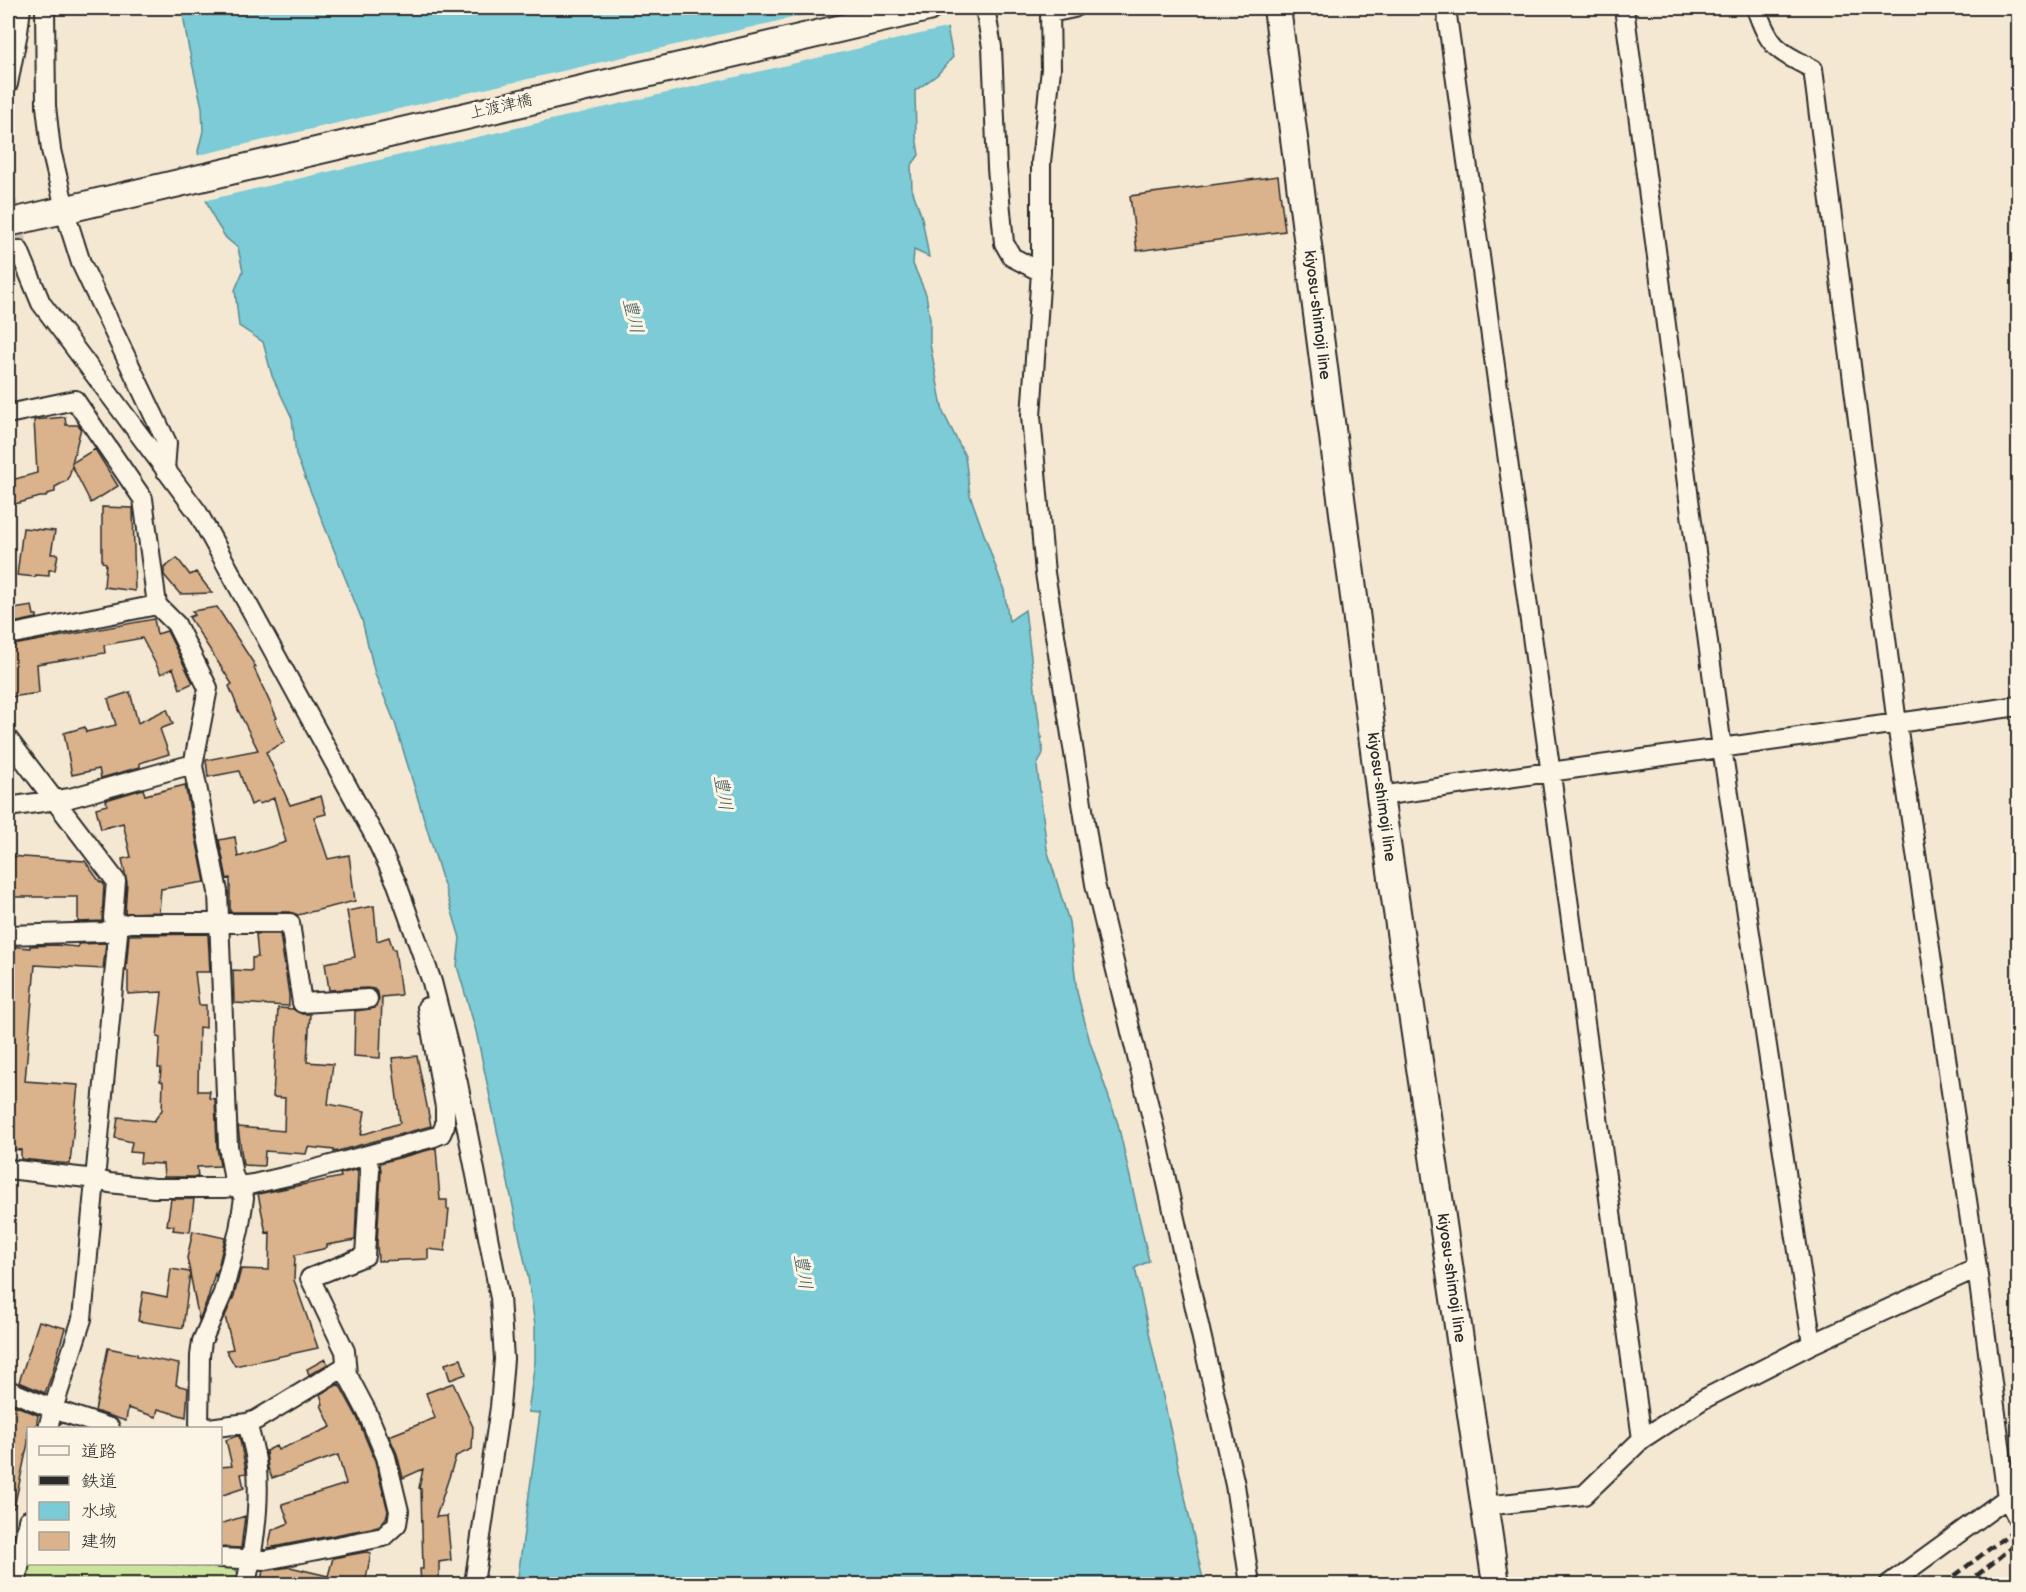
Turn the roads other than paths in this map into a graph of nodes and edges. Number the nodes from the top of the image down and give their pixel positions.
1 (21, 8) edge
2 (45, 8) edge
3 (928, 8) edge
4 (985, 8) edge
5 (1074, 8) edge
6 (1276, 8) edge
7 (1446, 8) edge
8 (1624, 8) edge
9 (1756, 8) edge
10 (8, 84) edge
11 (69, 208) junction
12 (8, 223) edge
13 (8, 254) tunnel mouth
14 (1041, 272) junction
15 (8, 414) edge
16 (165, 470) junction
17 (157, 605) junction
18 (8, 634) edge
19 (2019, 706) edge
20 (1897, 724) junction
21 (8, 739) edge
22 (1722, 748) junction
23 (194, 766) junction
24 (1550, 772) junction
25 (1380, 796) junction
26 (53, 800) junction
27 (8, 807) edge
28 (221, 924) junction
29 (116, 926) junction
30 (8, 935) edge
31 (432, 982) junction
32 (368, 999) dead end
33 (365, 1156) junction
34 (8, 1169) edge
35 (96, 1179) junction
36 (238, 1186) junction
37 (1977, 1268) junction
38 (1812, 1344) junction
39 (346, 1366) junction
40 (8, 1390) edge
41 (52, 1409) junction
42 (247, 1423) junction
43 (48, 1427) edge
44 (107, 1427) edge
45 (199, 1427) edge
46 (217, 1427) edge
47 (1642, 1439) junction
48 (2007, 1498) junction
49 (1485, 1506) junction
50 (2019, 1519) edge
51 (27, 1523) edge
52 (20, 1546) edge
53 (222, 1558) edge
54 (251, 1560) junction
55 (16, 1584) edge
56 (246, 1584) edge
57 (474, 1584) edge
58 (1250, 1584) edge
59 (1496, 1584) edge
60 (1889, 1584) edge

1 - 10 street
2 - 11 street
3 - 11 main road, 上渡津橋
4 - 14 street
5 - 14 street
6 - 25 main road, kiyosu-shimoji line
7 - 24 street
8 - 22 street
9 - 20 street
11 - 12 main road, 上渡津橋
11 - 16 street
13 - 16 street
14 - 58 street
15 - 17 street
16 - 31 street
17 - 18 street
17 - 23 street
19 - 20 street
20 - 22 street
20 - 37 street
21 - 26 street
22 - 24 street
22 - 38 street
23 - 26 street
23 - 28 street
24 - 25 street
24 - 47 street
25 - 49 main road, kiyosu-shimoji line
26 - 27 street
26 - 29 street
28 - 29 street
28 - 32 street
28 - 36 street
29 - 30 street
29 - 35 street
31 - 33 street
31 - 57 street
33 - 36 street
33 - 39 street
34 - 35 street
35 - 36 street
35 - 41 street
36 - 45 street
37 - 38 street
37 - 48 street
38 - 47 street
39 - 42 street
39 - 54 street
40 - 41 street
41 - 43 street
41 - 44 street
42 - 46 street
42 - 54 street
47 - 49 street
48 - 50 street
48 - 60 street
49 - 59 main road, kiyosu-shimoji line
51 - 52 street
52 - 55 street
53 - 54 street
54 - 56 street

